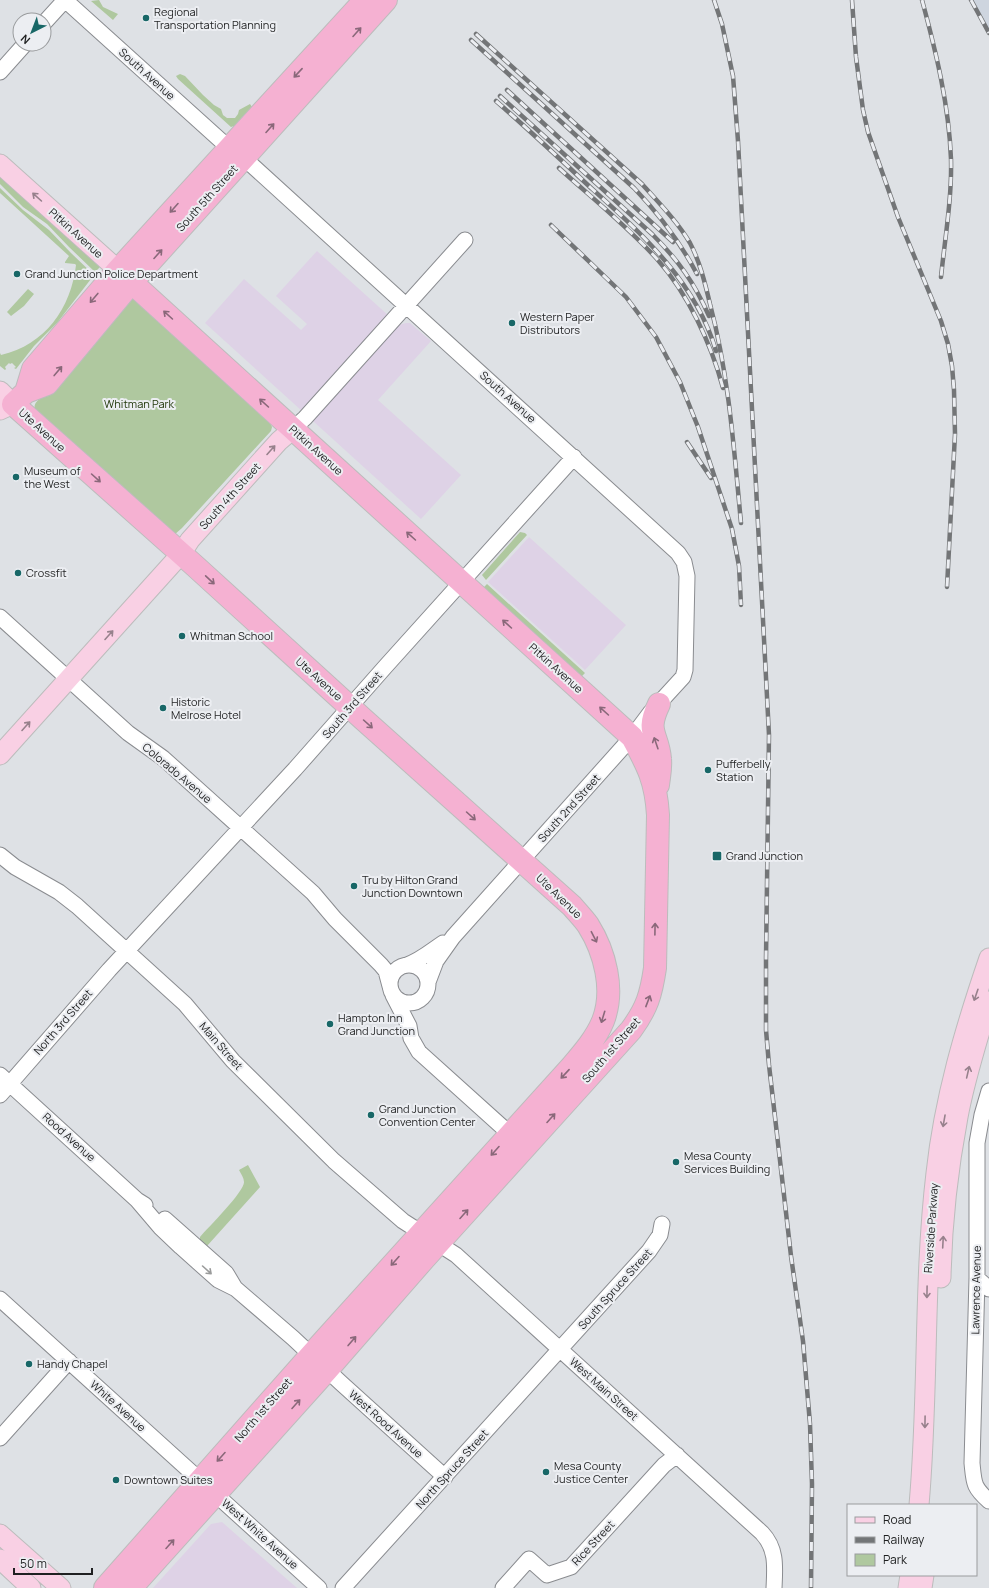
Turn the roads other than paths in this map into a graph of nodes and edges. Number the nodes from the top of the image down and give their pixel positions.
1 (65, 0) edge
2 (365, 0) edge
3 (386, 0) edge
4 (52, 14) edge
5 (18, 52) edge
6 (326, 54) junction
7 (0, 72) edge
8 (236, 153) junction
9 (0, 164) edge
10 (465, 240) dead end
11 (125, 276) junction
12 (406, 305) junction
13 (10, 399) edge
14 (293, 429) junction
15 (574, 457) junction
16 (181, 554) junction
17 (462, 582) junction
18 (0, 618) edge
19 (683, 677) joint
20 (68, 679) junction
21 (659, 704) junction
22 (350, 708) junction
23 (632, 738) junction
24 (0, 755) edge
25 (656, 796) junction
26 (241, 828) junction
27 (0, 855) edge
28 (522, 861) junction
29 (349, 932) junction
30 (453, 937) junction
31 (127, 950) junction
32 (989, 958) edge
33 (405, 966) junction
34 (428, 982) junction
35 (608, 986) joint
36 (392, 990) junction
37 (421, 999) junction
38 (989, 1001) edge
39 (408, 1026) junction
40 (5, 1079) edge
41 (989, 1091) edge
42 (0, 1095) edge
43 (510, 1134) junction
44 (983, 1147) edge
45 (662, 1224) dead end
46 (429, 1238) junction
47 (977, 1278) junction
48 (989, 1289) edge
49 (0, 1299) edge
50 (561, 1350) junction
51 (310, 1355) junction
52 (69, 1361) junction
53 (327, 1370) junction
54 (0, 1438) edge
55 (677, 1454) junction
56 (445, 1477) junction
57 (208, 1487) junction
58 (989, 1501) edge
59 (919, 1504) edge
60 (932, 1504) edge
61 (0, 1534) edge
62 (0, 1559) edge
63 (910, 1576) edge
64 (924, 1576) edge
65 (927, 1576) edge
66 (138, 1583) edge
67 (31, 1588) edge
68 (61, 1588) edge
69 (105, 1588) edge
70 (319, 1588) edge
71 (343, 1588) edge
72 (503, 1588) edge
73 (774, 1588) edge
74 (908, 1588) edge
75 (922, 1588) edge
76 (926, 1588) edge

1 - 4 street
1 - 8 street, South Avenue
2 - 6 highway, South 5th Street
6 -> 3 highway, South 5th Street
5 - 7 street
6 - 8 highway, South 5th Street
8 -> 11 highway, South 5th Street
11 -> 8 highway, South 5th Street
8 - 12 street, South Avenue
11 -> 9 main road, Pitkin Avenue
10 - 12 street, South 4th Street
11 - 13 highway, South 5th Street
14 -> 11 highway, Pitkin Avenue
12 - 14 street, South 4th Street
12 - 15 street, South Avenue
13 -> 16 highway, Ute Avenue
16 -> 14 main road, South 4th Street
17 -> 14 highway, Pitkin Avenue
15 - 17 street, South 3rd Street
15 - 19 street, South Avenue
20 -> 16 main road, South 4th Street
16 -> 22 highway, Ute Avenue
17 - 22 street, South 3rd Street
23 -> 17 highway, Pitkin Avenue
18 - 20 street, Colorado Avenue
19 - 21 street, South 2nd Street
24 -> 20 main road, South 4th Street
20 - 26 street, Colorado Avenue
21 - 23 street, South 2nd Street
25 -> 21 highway
22 - 26 street, South 3rd Street
22 -> 28 highway, Ute Avenue
23 - 25 highway, South 1st Street
23 - 28 street, South 2nd Street
46 -> 25 highway, South 1st Street
26 - 29 street, Colorado Avenue
26 - 31 street, South 3rd Street
27 - 31 street, Main Street
28 - 30 street, South 2nd Street
28 -> 35 highway, Ute Avenue
29 - 33 street, Colorado Avenue
29 - 36 street, Colorado Avenue
30 - 33 street, South 2nd Street
30 - 34 street, South 2nd Street
31 - 40 street, North 3rd Street
31 - 46 street, Main Street
32 -> 59 main road, Riverside Parkway
33 - 34 street
33 - 36 street
34 - 37 street
35 -> 43 highway, South 1st Street
36 - 37 street
36 - 39 street, Colorado Avenue
37 - 39 street
60 -> 38 main road, Riverside Parkway
39 - 43 street, Colorado Avenue
40 - 42 street, North 3rd Street
40 - 51 street, Rood Avenue
41 - 44 street, Lawrence Avenue
43 -> 46 highway, South 1st Street
44 - 47 street, Lawrence Avenue
45 - 50 street, South Spruce Street
46 - 50 street, West Main Street
46 -> 51 highway, North 1st Street
53 -> 46 highway, North 1st Street
47 - 48 street
47 - 58 street, Lawrence Avenue
49 - 52 street, White Avenue
50 - 55 street, West Main Street
50 - 56 street, North Spruce Street
51 - 53 street, Rood Avenue
51 -> 57 highway, North 1st Street
52 - 54 street
52 - 57 street, White Avenue
53 - 56 street, West Rood Avenue
57 -> 53 highway, North 1st Street
55 - 72 street, Rice Street
55 - 73 street, West Main Street
56 - 71 street, North Spruce Street
66 -> 57 highway, North 1st Street
57 - 69 highway, North 1st Street
57 - 70 street, West White Avenue
61 - 68 main road
62 - 67 main road
63 - 74 main road
64 - 75 main road
65 - 76 main road

